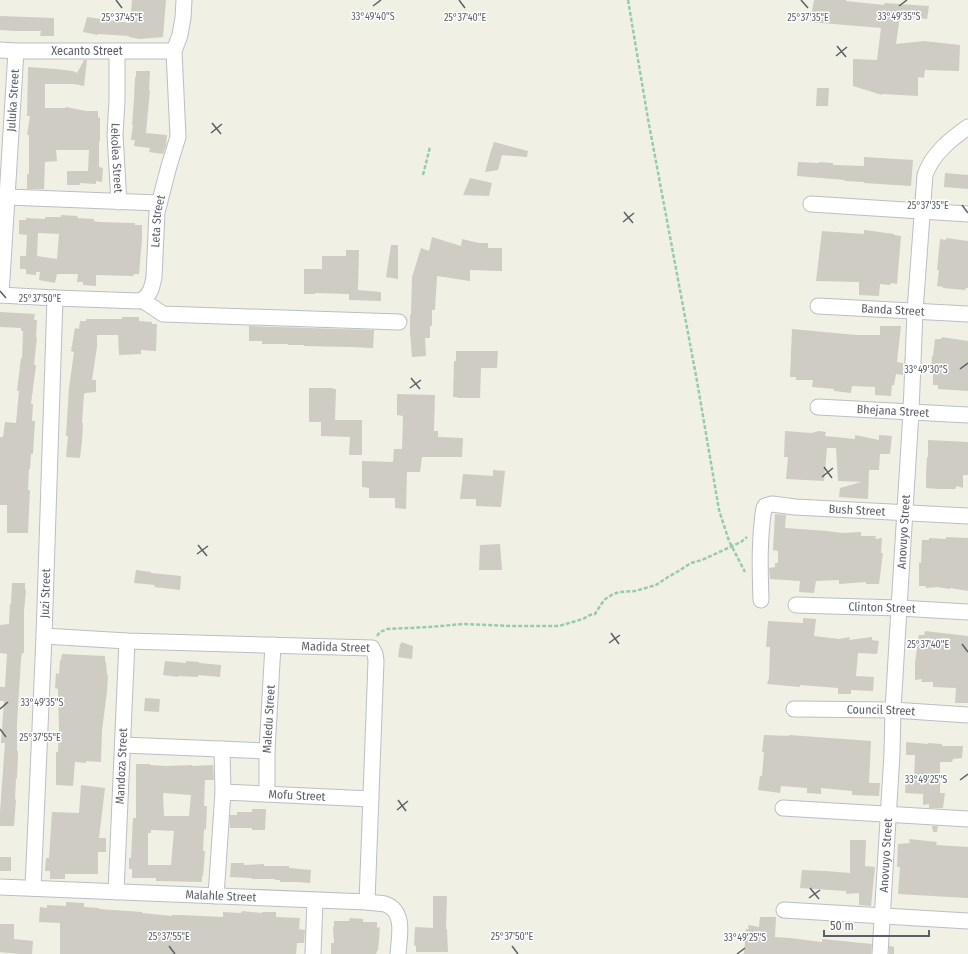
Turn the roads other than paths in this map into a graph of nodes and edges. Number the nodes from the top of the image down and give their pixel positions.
1 (184, 0) edge
2 (0, 50) edge
3 (16, 51) junction
4 (117, 51) junction
5 (174, 51) junction
6 (968, 127) edge
7 (8, 197) junction
8 (119, 202) junction
9 (159, 203) junction
10 (811, 204) dead end
11 (922, 211) junction
12 (968, 214) edge
13 (1, 294) edge
14 (55, 298) junction
15 (142, 300) junction
16 (818, 306) dead end
17 (915, 311) junction
18 (968, 314) edge
19 (399, 322) dead end
20 (818, 407) dead end
21 (911, 412) junction
22 (968, 415) edge
23 (905, 512) junction
24 (968, 516) edge
25 (761, 600) dead end
26 (796, 605) dead end
27 (899, 608) junction
28 (968, 612) edge
29 (44, 636) junction
30 (128, 641) junction
31 (273, 645) junction
32 (794, 709) dead end
33 (893, 710) junction
34 (968, 715) edge
35 (123, 744) junction
36 (222, 749) junction
37 (267, 751) junction
38 (223, 792) junction
39 (266, 794) junction
40 (371, 799) junction
41 (784, 808) dead end
42 (888, 814) junction
43 (968, 819) edge
44 (0, 887) edge
45 (33, 888) junction
46 (116, 892) junction
47 (216, 896) junction
48 (315, 900) junction
49 (367, 902) junction
50 (784, 910) dead end
51 (882, 916) junction
52 (968, 921) edge
53 (313, 954) edge
54 (398, 954) edge
55 (880, 954) edge

1 - 5 street, Leta Street
2 - 3 street, Xecanto Street
3 - 4 street, Xecanto Street
3 - 7 street, Juluka Street
4 - 5 street, Xecanto Street
4 - 8 street, Lekolea Street
5 - 9 street, Leta Street
6 - 11 street, Anovuyo Street
7 - 8 street, Lekolea Street
7 - 13 street, Juluka Street
8 - 9 street
9 - 15 street, Leta Street
10 - 11 street
11 - 12 street
11 - 17 street, Anovuyo Street
13 - 14 street
14 - 15 street
14 - 29 street, Juzi Street
15 - 19 street
16 - 17 street, Banda Street
17 - 18 street, Banda Street
17 - 21 street, Anovuyo Street
20 - 21 street, Bhejana Street
21 - 22 street, Bhejana Street
21 - 23 street, Anovuyo Street
23 - 24 street, Bush Street
23 - 25 street, Bush Street
23 - 27 street, Anovuyo Street
26 - 27 street, Clinton Street
27 - 28 street, Clinton Street
27 - 33 street, Anovuyo Street
29 - 30 street, Madida Street
29 - 45 street, Juzi Street
30 - 31 street, Madida Street
30 - 35 street, Mandoza Street
31 - 37 street, Maledu Street
31 - 40 street, Madida Street
32 - 33 street, Council Street
33 - 34 street, Council Street
33 - 42 street, Anovuyo Street
35 - 36 street
35 - 46 street, Mandoza Street
36 - 37 street
36 - 38 street
37 - 39 street, Maledu Street
38 - 39 street, Mofu Street
38 - 47 street
39 - 40 street, Mofu Street
40 - 49 street, Madida Street
41 - 42 street
42 - 43 street
42 - 51 street, Anovuyo Street
44 - 45 street, Malahle Street
45 - 46 street, Malahle Street
46 - 47 street, Malahle Street
47 - 48 street, Malahle Street
48 - 49 street, Malahle Street
48 - 53 street
49 - 54 street, Malahle Street
50 - 51 street
51 - 52 street
51 - 55 street, Anovuyo Street

